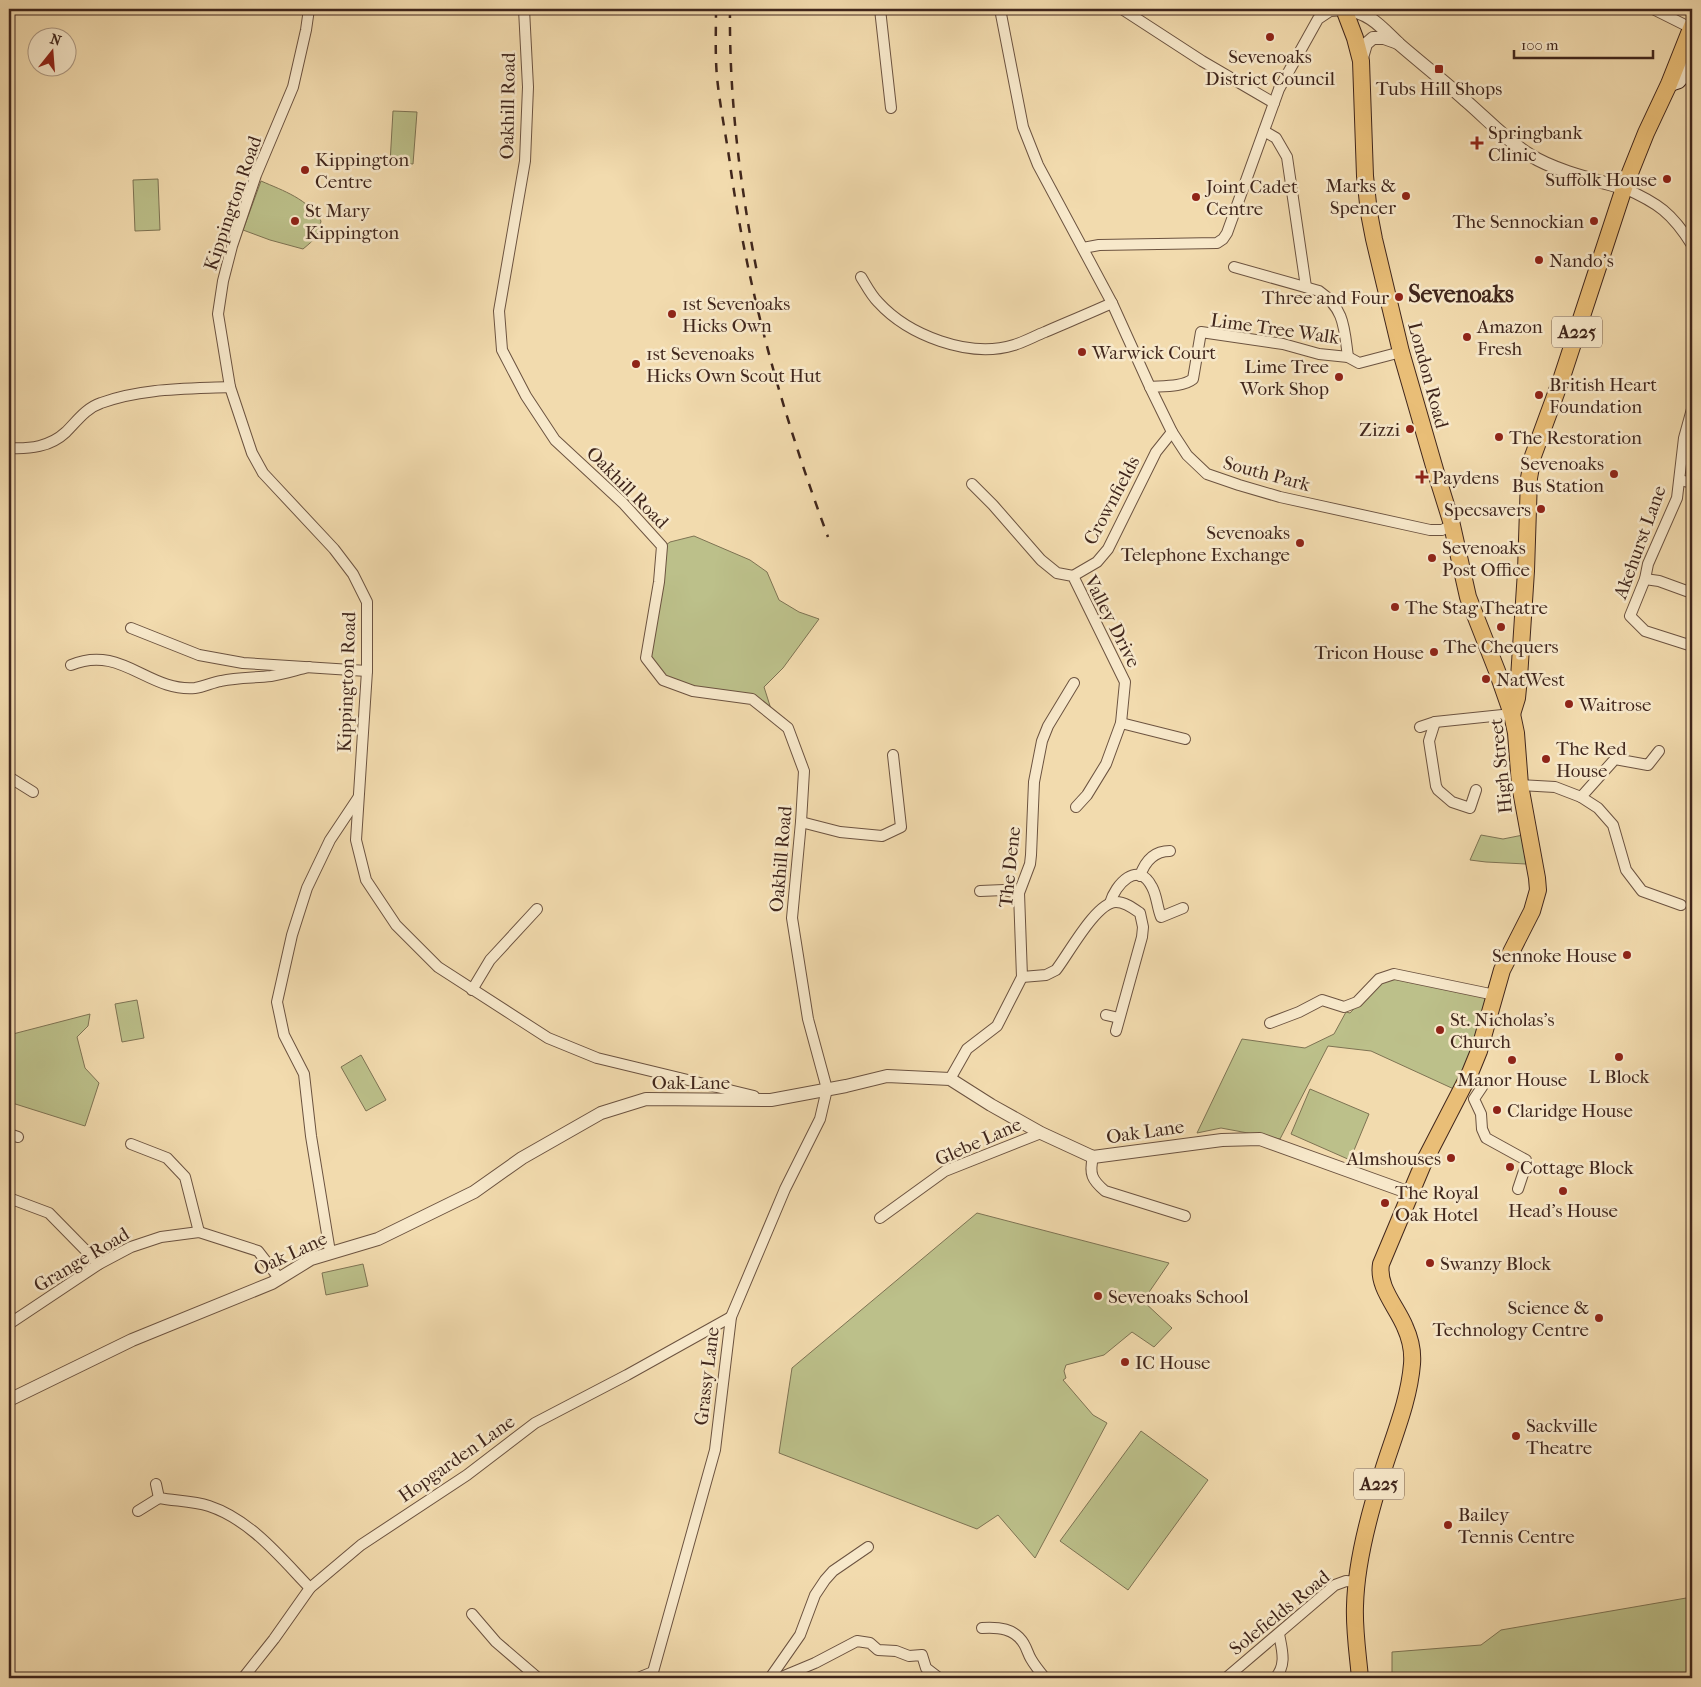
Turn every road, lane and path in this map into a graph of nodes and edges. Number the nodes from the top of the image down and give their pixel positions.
1 (309, 9) edge
2 (524, 9) edge
3 (880, 9) edge
4 (1000, 9) edge
5 (1122, 9) edge
6 (1653, 9) edge
7 (1345, 10) edge
8 (1692, 27) edge
9 (1398, 42) junction
10 (1688, 47) edge
11 (1361, 61) junction
12 (1692, 64) edge
13 (1669, 84) junction
14 (1274, 103) junction
15 (891, 108) dead end
16 (1264, 131) junction
17 (1624, 188) junction
18 (1692, 244) edge
19 (1083, 248) junction
20 (1234, 267) dead end
21 (861, 277) dead end
22 (1306, 287) junction
23 (1112, 303) junction
24 (1401, 352) junction
25 (1348, 357) junction
26 (230, 387) junction
27 (1150, 387) junction
28 (1692, 410) edge
29 (1172, 432) junction
30 (9, 448) edge
31 (1681, 475) junction
32 (1692, 483) edge
33 (972, 484) dead end
34 (1452, 524) junction
35 (1073, 576) junction
36 (1645, 579) junction
37 (1692, 593) edge
38 (131, 628) dead end
39 (1692, 646) edge
40 (71, 665) dead end
41 (309, 667) junction
42 (367, 671) junction
43 (1519, 678) junction
44 (1074, 683) dead end
45 (1500, 683) junction
46 (1512, 714) junction
47 (1435, 722) junction
48 (1121, 723) junction
49 (1420, 727) dead end
50 (1185, 739) dead end
51 (1659, 751) dead end
52 (893, 755) dead end
53 (9, 777) edge
54 (1520, 785) junction
55 (1476, 790) dead end
56 (33, 792) dead end
57 (359, 797) junction
58 (1581, 797) junction
59 (1076, 807) dead end
60 (801, 822) junction
61 (1170, 852) dead end
62 (1140, 876) junction
63 (990, 879) dead end
64 (991, 890) junction
65 (980, 891) dead end
66 (1020, 893) junction
67 (1110, 903) junction
68 (1681, 904) dead end
69 (1183, 908) dead end
70 (537, 909) dead end
71 (1022, 976) junction
72 (472, 990) junction
73 (1495, 996) junction
74 (1106, 1015) dead end
75 (1119, 1018) junction
76 (1270, 1023) dead end
77 (1116, 1031) dead end
78 (1470, 1073) junction
79 (950, 1079) junction
80 (826, 1089) junction
81 (771, 1100) junction
82 (1041, 1133) junction
83 (131, 1144) dead end
84 (1093, 1157) junction
85 (1518, 1189) dead end
86 (1410, 1193) junction
87 (9, 1198) edge
88 (1185, 1216) dead end
89 (880, 1218) dead end
90 (199, 1232) junction
91 (330, 1252) junction
92 (99, 1264) junction
93 (279, 1278) junction
94 (730, 1317) junction
95 (9, 1324) edge
96 (9, 1400) edge
97 (156, 1484) dead end
98 (159, 1498) junction
99 (138, 1512) dead end
100 (868, 1547) dead end
101 (1357, 1582) junction
102 (310, 1588) junction
103 (472, 1614) dead end
104 (982, 1628) dead end
105 (1279, 1634) junction
106 (654, 1675) edge
107 (243, 1678) edge
108 (538, 1678) edge
109 (638, 1678) edge
110 (770, 1678) edge
111 (779, 1678) edge
112 (939, 1678) edge
113 (1045, 1678) edge
114 (1226, 1678) edge
115 (1275, 1678) edge
116 (1360, 1678) edge

1 - 26 street, Kippington Road
2 - 60 street, Oakhill Road
3 - 15 street
4 - 19 street, South Park
5 - 14 street
6 - 8 street
7 - 9 street
7 - 11 main road, London Road
7 - 14 street
8 - 10 main road, A225
9 - 11 street
9 - 17 street
10 - 13 main road, A225
11 - 24 main road, London Road
12 - 13 main road
13 - 17 main road, High Street / A225
14 - 16 street
16 - 19 street
16 - 22 street
17 - 18 street
17 - 43 main road, High Street / A225
19 - 23 street, South Park
20 - 22 street
21 - 23 street
22 - 25 street
23 - 27 street, South Park
24 - 25 street, Lime Tree Walk
24 - 34 main road, London Road
25 - 27 street, Lime Tree Walk
26 - 30 street
26 - 42 street, Kippington Road
27 - 29 street, South Park
28 - 31 street, Akehurst Lane
29 - 34 street, South Park
29 - 35 street, Crownfields
31 - 32 street
31 - 36 street, Akehurst Lane
33 - 35 street, Valley Drive
34 - 45 main road, London Road
35 - 48 street, Valley Drive
36 - 37 street
36 - 39 street, Akehurst Lane
38 - 41 street
40 - 41 street
41 - 42 street
42 - 57 street, Kippington Road
43 - 45 main road
43 - 46 main road, High Street / A225
44 - 66 street, The Dene
45 - 46 main road, London Road
46 - 47 street
46 - 54 main road, High Street / A225
47 - 49 street
47 - 55 street
48 - 50 street
48 - 59 street, Valley Drive
51 - 58 street
52 - 60 street
53 - 56 street
54 - 58 street
54 - 73 main road, High Street / A225
57 - 72 street, Kippington Road
57 - 91 street
58 - 68 street
60 - 80 street, Oakhill Road
61 - 62 street
62 - 67 street
62 - 69 street
63 - 64 street
64 - 65 street
64 - 66 street
66 - 71 street, The Dene
67 - 71 street
67 - 75 street
70 - 72 street
71 - 79 street, The Dene
72 - 81 street, Kippington Road
73 - 76 street
73 - 78 main road, High Street / A225
74 - 75 street
75 - 77 street
78 - 85 street
78 - 86 main road, High Street / A225
79 - 80 street, Oak Lane
79 - 82 street, Oak Lane
80 - 81 street, Oak Lane
80 - 94 street, Grassy Lane
81 - 91 street, Oak Lane
82 - 84 street, Oak Lane
82 - 89 street, Glebe Lane
83 - 90 street
84 - 86 street, Oak Lane
84 - 88 street
86 - 101 main road, High Street / A225
87 - 92 street
90 - 92 street, Grange Road
90 - 93 street, Grange Road
91 - 93 street, Oak Lane
92 - 95 street, Grange Road
93 - 96 street, Oak Lane
94 - 102 street, Hopgarden Lane
94 - 106 street, Grassy Lane
97 - 98 street
98 - 99 street
98 - 102 street
100 - 110 street
101 - 105 street, Solefields Road
101 - 116 main road, A225
102 - 107 street, Hopgarden Lane
103 - 108 street
104 - 113 street
105 - 114 street, Solefields Road
105 - 115 street
106 - 109 street
111 - 112 street

